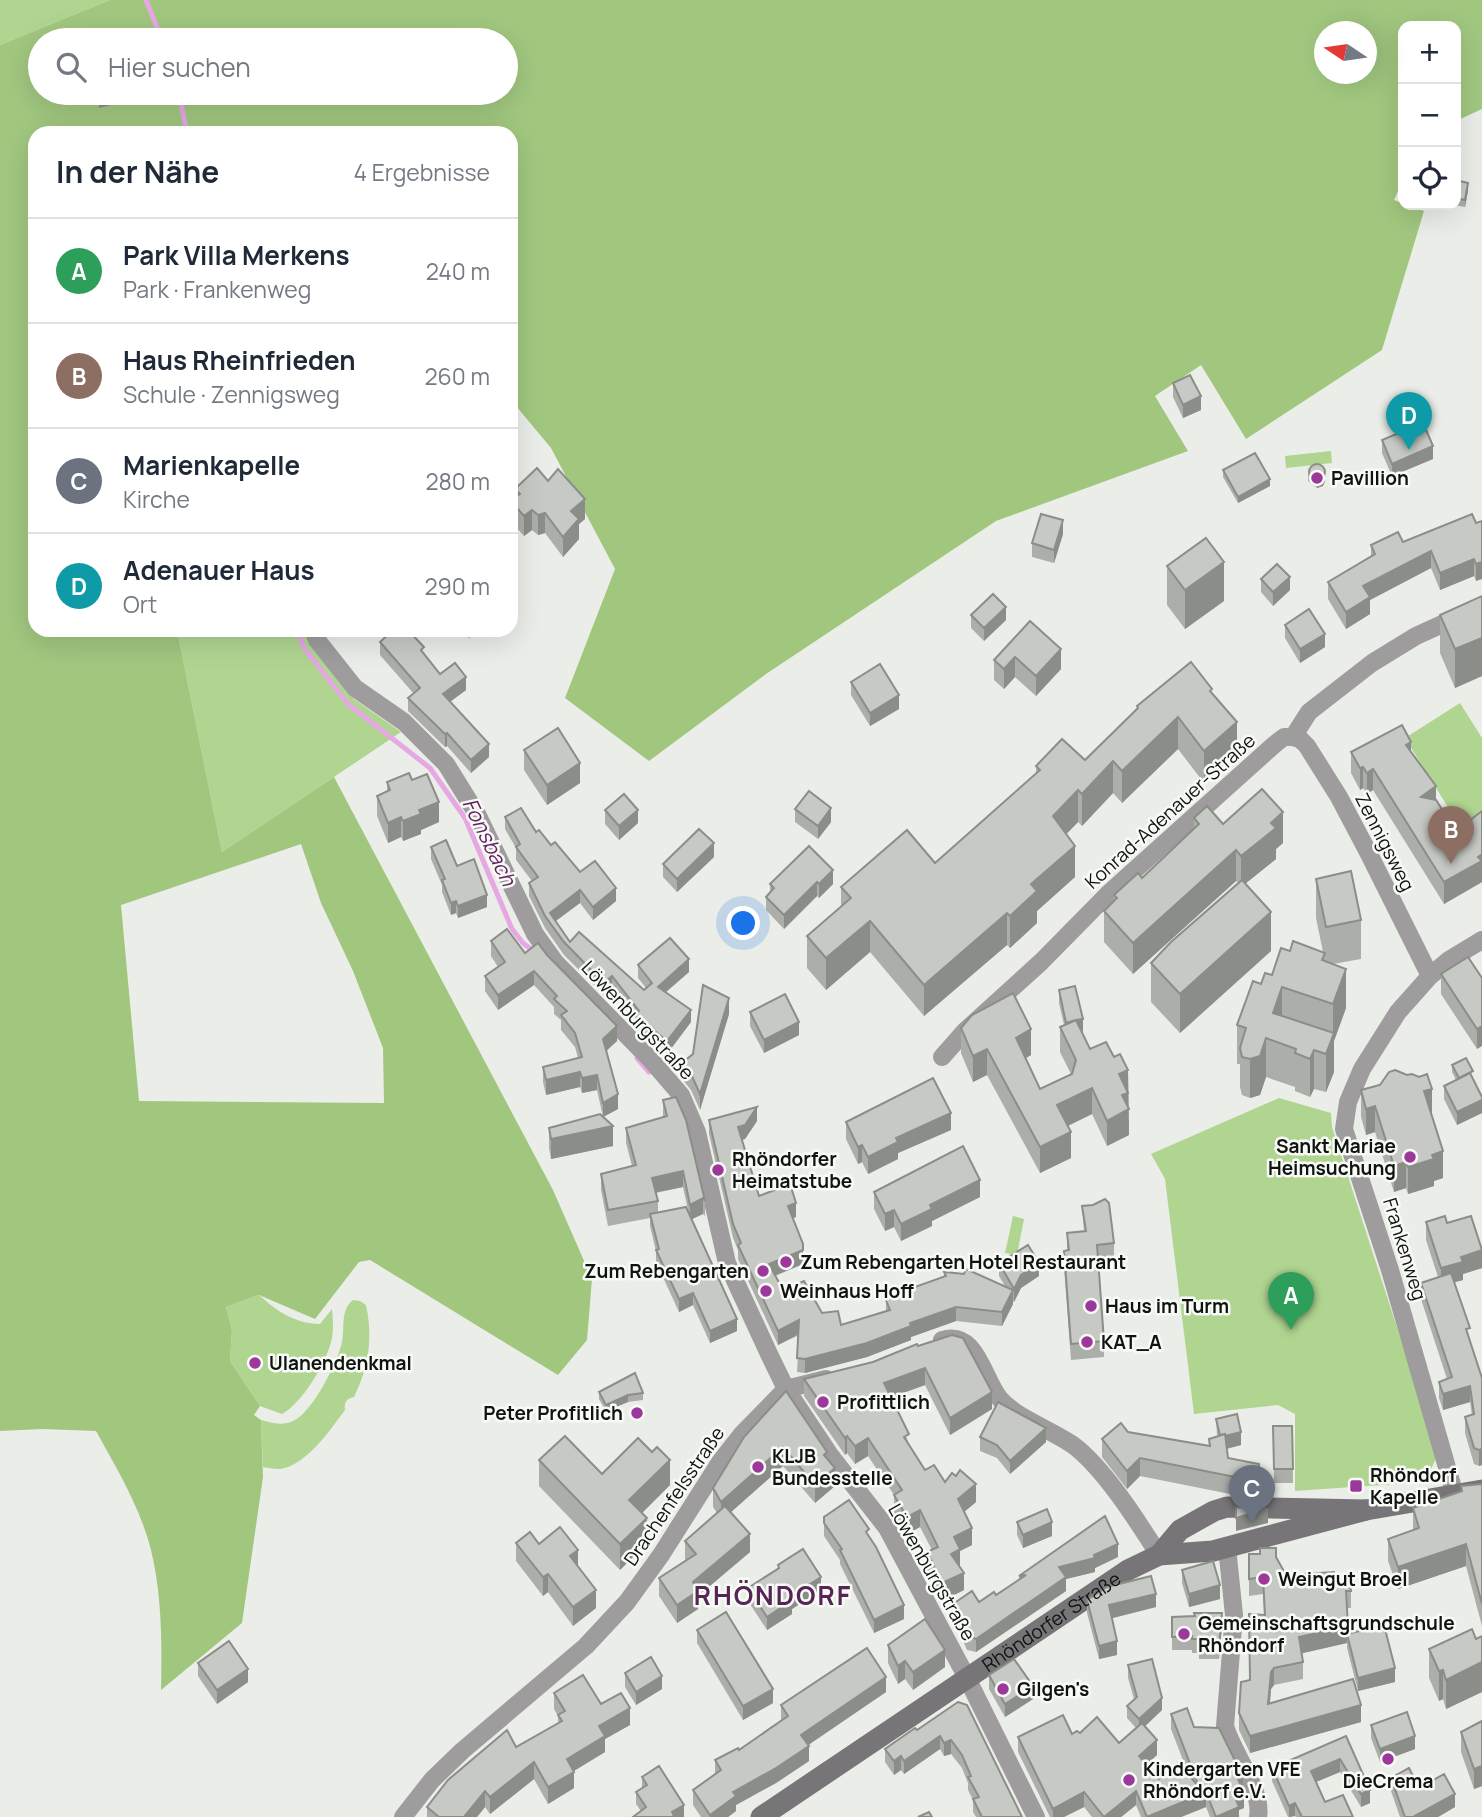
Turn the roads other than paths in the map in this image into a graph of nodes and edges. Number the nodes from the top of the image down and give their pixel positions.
1 (1482, 606) edge
2 (316, 637) edge
3 (1293, 737) junction
4 (1482, 940) edge
5 (1430, 976) junction
6 (942, 1057) dead end
7 (925, 1346) edge
8 (845, 1375) edge
9 (786, 1389) junction
10 (1482, 1490) edge
11 (1455, 1495) junction
12 (1366, 1510) junction
13 (1200, 1520) junction
14 (1220, 1549) junction
15 (1159, 1555) junction
16 (967, 1678) junction
17 (1259, 1815) edge
18 (403, 1817) edge
19 (761, 1817) edge
20 (1036, 1817) edge

1 - 3 street, Konrad-Adenauer-Straße
2 - 9 street, Löwenburgstraße
3 - 5 street, Zennigsweg
3 - 6 street, Konrad-Adenauer-Straße
4 - 5 street, Frankenweg
5 - 11 street, Frankenweg
7 - 15 street
8 - 9 street
9 - 16 street, Löwenburgstraße
9 - 18 street, Drachenfelsstraße
10 - 11 main road, Rhöndorfer Straße
11 - 12 main road, Rhöndorfer Straße
12 - 13 main road, Rhöndorfer Straße
12 - 14 main road, Rhöndorfer Straße
13 - 14 main road
13 - 15 main road, Rhöndorfer Straße
14 - 15 main road, Rhöndorfer Straße
14 - 17 street
15 - 16 main road, Rhöndorfer Straße
16 - 19 main road, Rhöndorfer Straße
16 - 20 street, Löwenburgstraße

